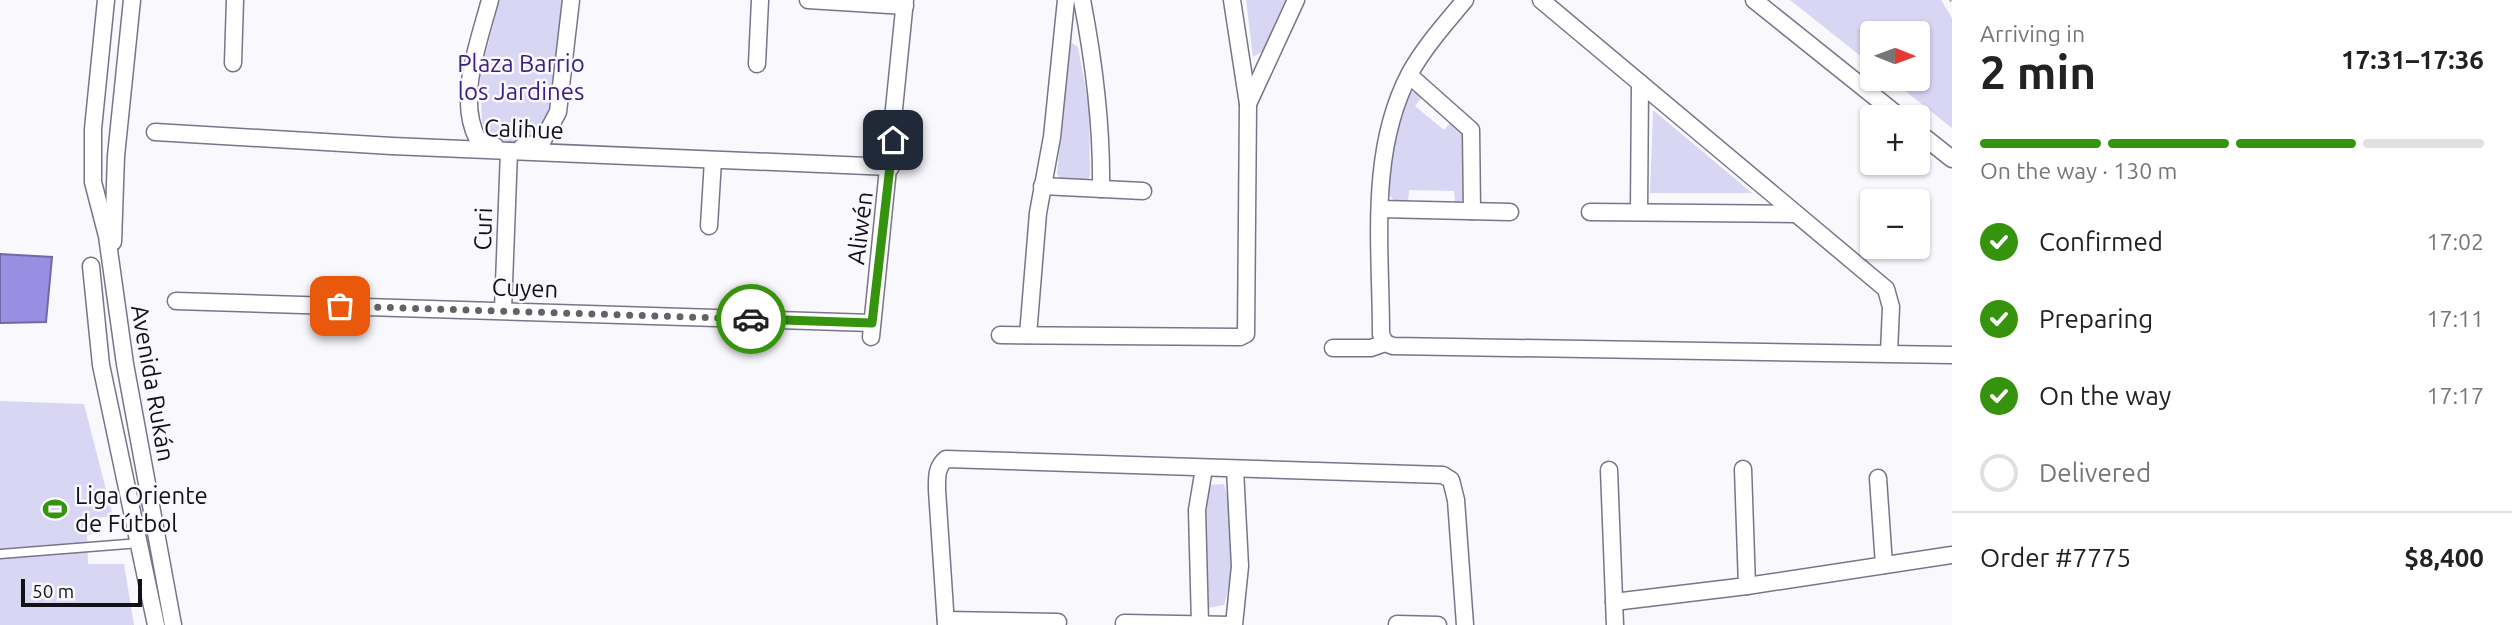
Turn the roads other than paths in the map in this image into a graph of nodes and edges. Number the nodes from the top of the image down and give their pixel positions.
1 (106, 0) edge
2 (132, 0) edge
3 (235, 0) edge
4 (490, 0) edge
5 (571, 0) edge
6 (760, 0) edge
7 (808, 0) edge
8 (1066, 0) edge
9 (1082, 0) edge
10 (1232, 0) edge
11 (1296, 0) edge
12 (1465, 0) edge
13 (1541, 0) edge
14 (1754, 0) edge
15 (905, 3) edge
16 (233, 63) dead end
17 (757, 64) dead end
18 (1409, 75) junction
19 (1640, 83) junction
20 (1248, 104) junction
21 (1885, 105) edge
22 (155, 132) dead end
23 (1930, 142) edge
24 (509, 151) junction
25 (1952, 159) edge
26 (713, 160) junction
27 (891, 167) junction
28 (1042, 186) junction
29 (1101, 189) junction
30 (1143, 191) dead end
31 (1381, 209) junction
32 (1472, 211) junction
33 (1510, 212) dead end
34 (1590, 212) dead end
35 (1639, 212) junction
36 (1796, 214) junction
37 (709, 226) dead end
38 (90, 266) dead end
39 (112, 272) junction
40 (176, 302) dead end
41 (503, 310) junction
42 (872, 330) joint
43 (1000, 335) dead end
44 (1028, 335) junction
45 (1385, 343) junction
46 (1333, 348) dead end
47 (1889, 354) junction
48 (1952, 355) edge
49 (1204, 468) junction
50 (1235, 469) junction
51 (1743, 469) dead end
52 (1609, 471) dead end
53 (1878, 478) dead end
54 (140, 543) junction
55 (0, 554) edge
56 (1952, 555) edge
57 (1884, 565) junction
58 (1746, 586) junction
59 (1614, 602) junction
60 (1058, 622) dead end
61 (946, 623) edge
62 (1124, 623) edge
63 (1199, 624) edge
64 (1396, 624) edge
65 (156, 625) edge
66 (173, 625) edge
67 (1208, 625) edge
68 (1233, 625) edge
69 (1438, 625) edge
70 (1465, 625) edge
71 (1615, 625) edge

1 - 39 street, Avenida Rukán
2 - 39 street, Avenida Rukán
3 - 16 street
4 - 24 street
5 - 24 street
6 - 17 street
7 - 15 street
8 - 28 street
9 - 29 street
10 - 20 street
11 - 20 street
12 - 18 street
13 - 19 street
14 - 21 street
15 - 27 street, Aliwén
18 - 31 street
18 - 32 street
19 - 35 street
19 - 36 street
20 - 44 street
22 - 24 street, Calihue
23 - 25 street
24 - 26 street, Calihue
24 - 41 street, Curi
26 - 27 street, Calihue
26 - 37 street
27 - 42 street, Aliwén
28 - 29 street
28 - 44 street
29 - 30 street
31 - 32 street
31 - 45 street
32 - 33 street
34 - 35 street
35 - 36 street
36 - 47 street
38 - 54 street
39 - 66 street, Avenida Rukán
40 - 41 street, Cuyen
41 - 42 street, Cuyen
43 - 44 street
45 - 46 street
45 - 47 street
47 - 48 street
49 - 50 street
49 - 61 street
49 - 63 street
50 - 68 street
50 - 70 street
51 - 58 street
52 - 59 street
53 - 57 street
54 - 55 lane
54 - 65 street
56 - 57 street
57 - 58 street
58 - 59 street
59 - 71 street
60 - 61 street
62 - 63 street
63 - 67 street
64 - 69 street
67 - 68 street

